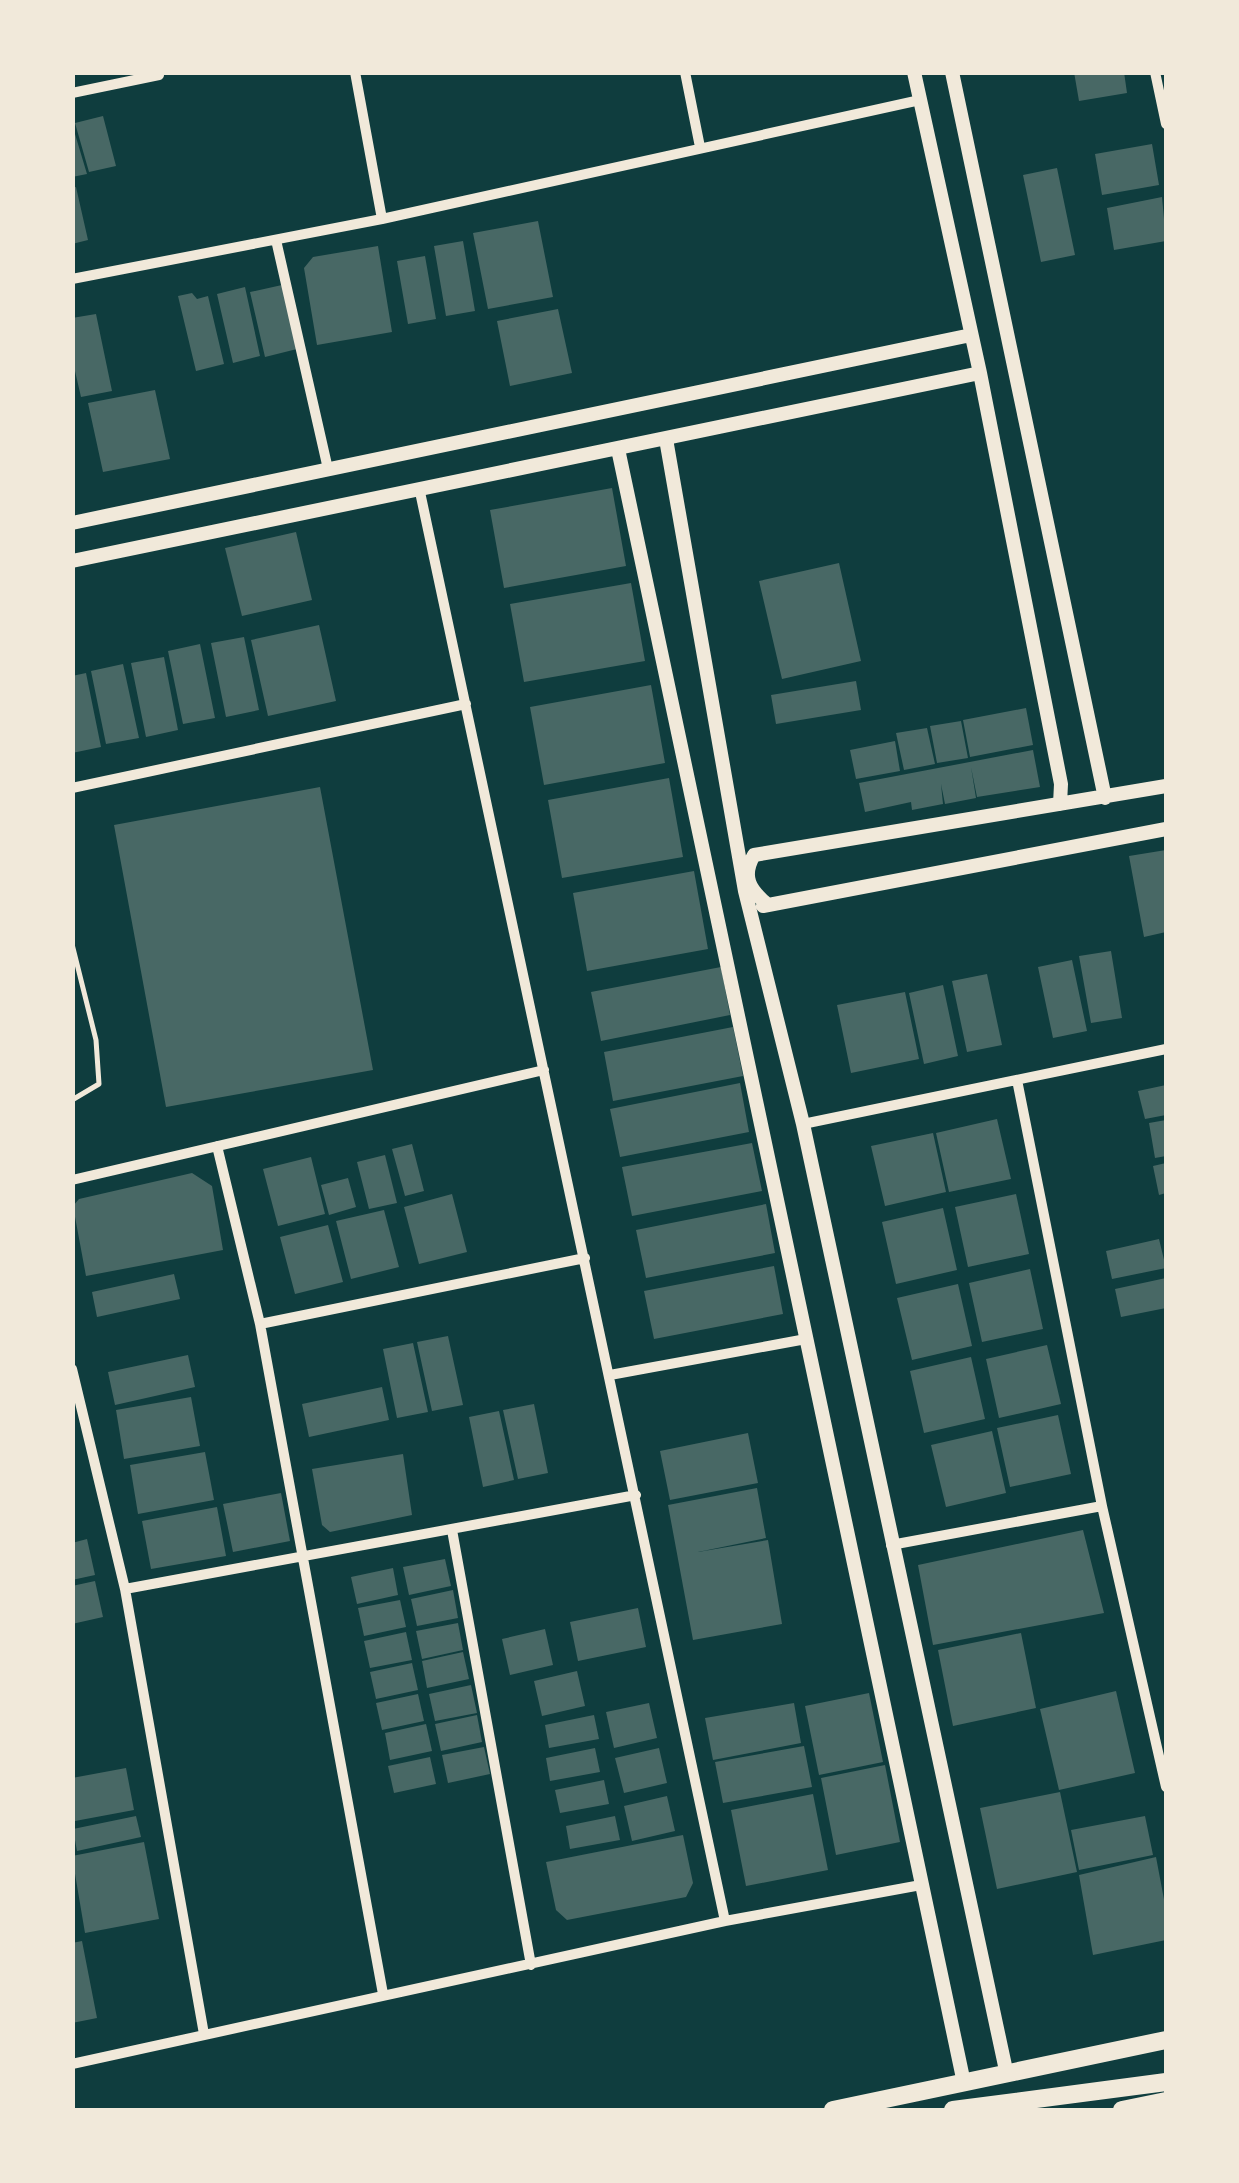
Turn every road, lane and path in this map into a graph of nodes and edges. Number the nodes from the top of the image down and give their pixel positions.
1 (355, 72) edge
2 (684, 72) edge
3 (914, 72) edge
4 (952, 72) edge
5 (1155, 72) edge
6 (159, 74) edge
7 (72, 93) edge
8 (920, 100) junction
9 (1166, 124) edge
10 (700, 147) junction
11 (382, 219) junction
12 (276, 240) junction
13 (72, 279) edge
14 (972, 335) junction
15 (980, 373) junction
16 (666, 439) junction
17 (618, 449) junction
18 (328, 469) junction
19 (420, 492) junction
20 (72, 523) edge
21 (72, 561) edge
22 (466, 704) junction
23 (1100, 774) junction
24 (1061, 784) junction
25 (1166, 786) edge
26 (72, 788) edge
27 (1106, 798) junction
28 (1060, 804) junction
29 (1166, 829) edge
30 (760, 907) junction
31 (72, 944) edge
32 (1166, 1048) edge
33 (544, 1070) junction
34 (1017, 1080) junction
35 (72, 1100) edge
36 (804, 1124) junction
37 (217, 1146) junction
38 (72, 1180) edge
39 (585, 1258) junction
40 (260, 1324) junction
41 (806, 1339) junction
42 (72, 1368) edge
43 (610, 1375) junction
44 (86, 1430) junction
45 (72, 1432) edge
46 (636, 1495) junction
47 (1102, 1506) junction
48 (452, 1530) junction
49 (891, 1544) junction
50 (301, 1556) junction
51 (125, 1589) junction
52 (1166, 1787) edge
53 (921, 1885) junction
54 (726, 1921) junction
55 (531, 1965) junction
56 (383, 1994) junction
57 (204, 2034) junction
58 (1166, 2040) edge
59 (72, 2064) edge
60 (1007, 2075) junction
61 (1166, 2082) edge
62 (964, 2083) junction
63 (1166, 2101) edge
64 (833, 2110) edge
65 (953, 2110) edge
66 (1122, 2110) edge

1 - 11 street
2 - 10 street
3 - 8 street
4 - 23 street
5 - 9 street
6 - 7 street
8 - 10 street
8 - 14 street
10 - 11 street
11 - 12 street
12 - 13 street
12 - 18 street
14 - 15 street
14 - 18 street
15 - 16 street
15 - 24 street
16 - 17 street
16 - 30 street
17 - 19 street
17 - 41 street
18 - 20 street
19 - 21 street
19 - 22 street
22 - 26 street
22 - 33 street
23 - 24 street
23 - 27 street
24 - 28 street
25 - 27 street
27 - 28 street
28 - 30 street
29 - 30 street
30 - 36 street
31 - 35 lane
32 - 34 street
33 - 37 street
33 - 39 street
34 - 36 street
34 - 47 street
36 - 49 street
37 - 38 street
37 - 40 street
39 - 40 street
39 - 43 street
40 - 50 street
41 - 43 street
41 - 53 street
42 - 44 street
43 - 46 street
44 - 45 street
44 - 51 street
46 - 48 street
46 - 54 street
47 - 49 street
47 - 52 street
48 - 50 street
48 - 55 street
49 - 60 street
50 - 51 street
50 - 56 street
51 - 57 street
53 - 54 street
53 - 62 street
54 - 55 street
55 - 56 street
56 - 57 street
57 - 59 street
58 - 60 main road
60 - 62 main road
61 - 65 main road
62 - 64 main road
63 - 66 main road

